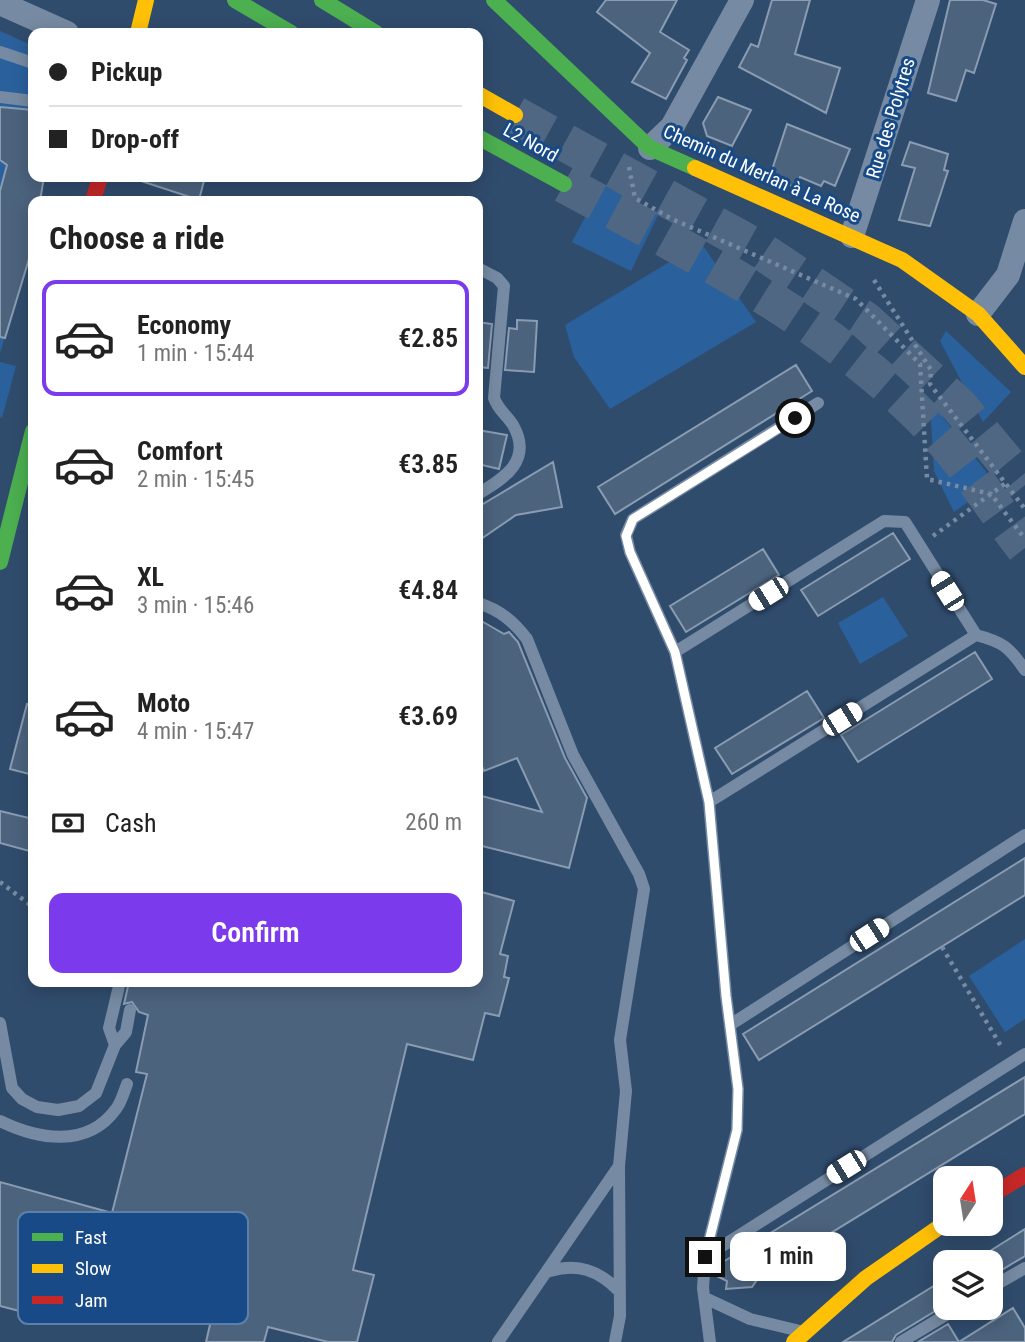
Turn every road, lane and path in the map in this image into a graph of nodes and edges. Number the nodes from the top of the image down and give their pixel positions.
1 (235, 0) edge
2 (322, 0) edge
3 (494, 0) edge
4 (742, 0) edge
5 (928, 0) edge
6 (0, 3) edge
7 (146, 4) edge
8 (56, 28) edge
9 (139, 28) edge
10 (283, 28) edge
11 (368, 28) edge
12 (0, 51) edge
13 (28, 62) edge
14 (0, 97) edge
15 (483, 97) edge
16 (28, 100) edge
17 (515, 115) tunnel mouth
18 (483, 140) edge
19 (650, 148) junction
20 (564, 184) tunnel mouth
21 (1025, 221) edge
22 (860, 240) junction
23 (483, 270) edge
24 (978, 314) junction
25 (920, 364) dead end
26 (1025, 366) edge
27 (818, 403) dead end
28 (28, 450) edge
29 (1006, 483) junction
30 (483, 491) edge
31 (991, 494) junction
32 (1025, 509) edge
33 (1025, 539) edge
34 (919, 546) junction
35 (1, 551) edge
36 (483, 605) edge
37 (975, 635) junction
38 (675, 652) junction
39 (1025, 670) edge
40 (709, 802) junction
41 (1025, 835) edge
42 (0, 882) edge
43 (28, 903) edge
44 (942, 947) dead end
45 (119, 987) edge
46 (130, 1010) dead end
47 (0, 1023) edge
48 (730, 1025) junction
49 (115, 1045) junction
50 (1025, 1054) edge
51 (1011, 1063) junction
52 (127, 1084) dead end
53 (0, 1121) edge
54 (619, 1166) junction
55 (1025, 1175) edge
56 (1003, 1188) edge
57 (933, 1231) edge
58 (705, 1257) junction
59 (1025, 1268) edge
60 (550, 1271) junction
61 (1003, 1281) edge
62 (619, 1291) junction
63 (705, 1298) junction
64 (937, 1320) edge
65 (799, 1337) edge
66 (498, 1342) edge
67 (615, 1342) edge
68 (710, 1342) edge
69 (901, 1342) edge

1 - 10 main road
2 - 11 main road
3 - 19 main road, Chemin du Merlan à La Rose
4 - 19 street
5 - 22 street, Rue des Polytres
6 - 8 street
7 - 9 main road
12 - 13 lane
14 - 16 lane
15 - 17 main road, L2 Nord
18 - 20 main road, L2 Nord
19 - 22 main road, Chemin du Merlan à La Rose
21 - 24 street
22 - 24 main road, Chemin du Merlan à La Rose
22 - 29 path
23 - 30 lane
24 - 26 main road, Chemin du Merlan à La Rose
25 - 31 path
27 - 38 lane
28 - 35 main road
29 - 31 path
29 - 32 path
31 - 33 path
31 - 34 path
34 - 37 lane
34 - 38 lane
36 - 54 lane
37 - 39 lane
37 - 40 lane
38 - 40 lane
40 - 48 lane
41 - 48 lane
42 - 43 path
44 - 51 path
45 - 49 lane
46 - 49 lane
47 - 49 lane
48 - 58 lane
50 - 51 lane
51 - 58 lane
52 - 53 lane
54 - 60 lane
54 - 62 lane
55 - 56 main road
57 - 65 main road
58 - 63 lane
59 - 61 lane
60 - 62 lane
60 - 66 lane
62 - 67 lane
63 - 65 lane
63 - 68 lane
64 - 69 lane

